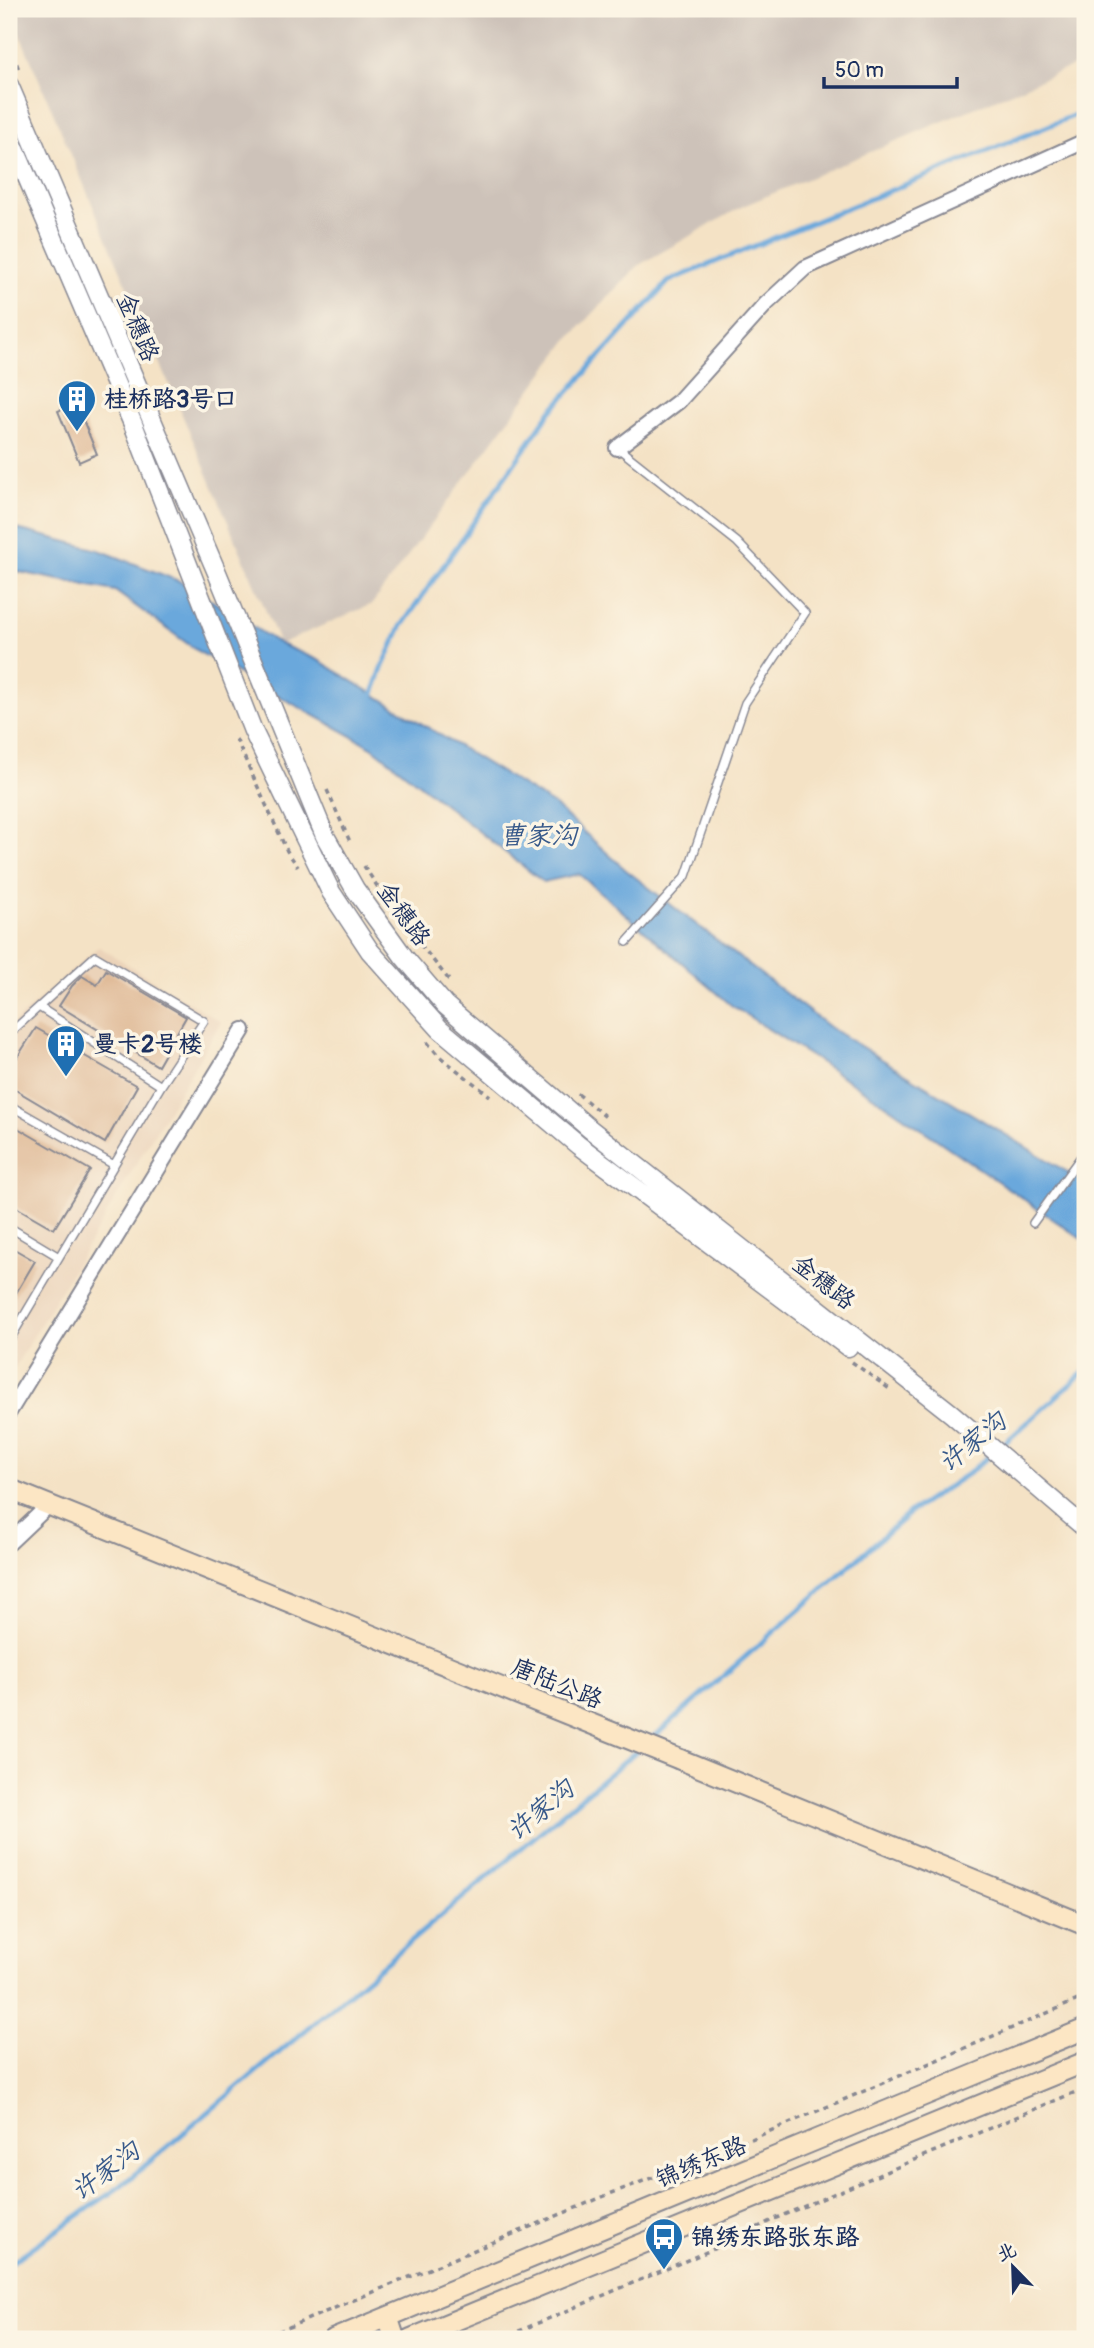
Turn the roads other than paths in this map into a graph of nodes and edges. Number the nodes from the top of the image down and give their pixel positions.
1 (9, 85) edge
2 (9, 135) edge
3 (1085, 141) edge
4 (617, 448) joint
5 (188, 508) junction
6 (168, 515) junction
7 (627, 942) dead end
8 (39, 1007) junction
9 (243, 1030) dead end
10 (9, 1034) edge
11 (161, 1086) junction
12 (9, 1105) edge
13 (1085, 1151) edge
14 (114, 1165) junction
15 (1033, 1223) dead end
16 (9, 1227) edge
17 (59, 1257) junction
18 (9, 1341) edge
19 (9, 1412) edge
20 (948, 1417) junction
21 (1009, 1469) junction
22 (9, 1489) edge
23 (49, 1505) junction
24 (1085, 1528) edge
25 (1085, 1540) edge
26 (9, 1543) edge
27 (1085, 1925) edge
28 (1085, 2029) edge
29 (1085, 2062) edge
30 (421, 2305) junction
31 (388, 2318) junction
32 (434, 2335) edge
33 (334, 2339) edge
34 (395, 2339) edge
35 (410, 2339) edge

1 - 5 street, 金穗路
2 - 6 street, 金穗路
3 - 4 street
4 - 7 lane
5 - 6 street
5 - 20 street, 金穗路
6 - 20 street, 金穗路
8 - 10 lane
8 - 11 lane
8 - 11 lane
9 - 19 street
11 - 14 lane
12 - 14 lane
13 - 15 lane
14 - 17 lane
16 - 17 lane
17 - 18 lane
20 - 21 street, 金穗路
21 - 24 street, 金穗路
21 - 25 street, 金穗路
22 - 23 main road, 唐陆公路
23 - 26 street
23 - 27 main road, 唐陆公路, bridge
28 - 30 main road, 锦绣东路
29 - 32 main road
30 - 31 main road, 锦绣东路
30 - 32 main road
31 - 33 main road, 锦绣东路
31 - 34 main road
32 - 35 main road

